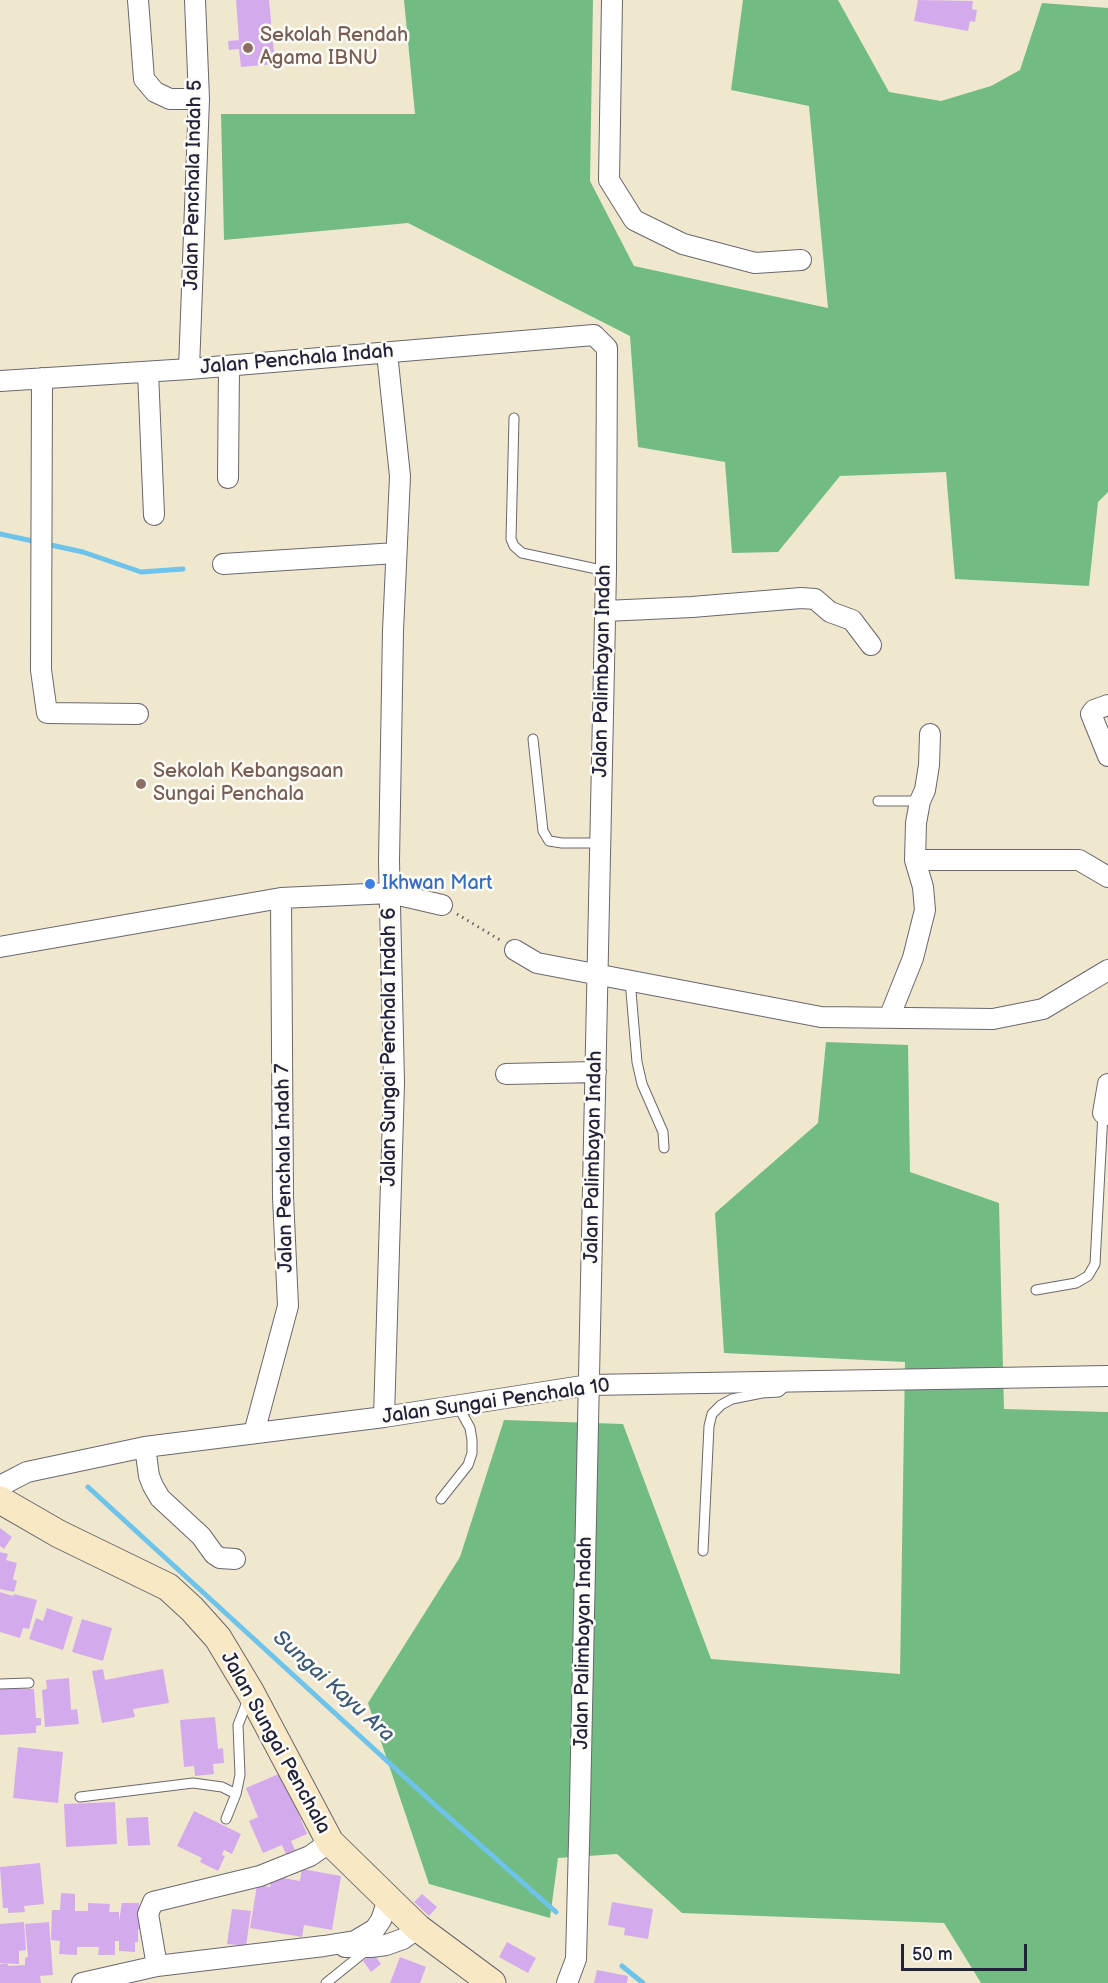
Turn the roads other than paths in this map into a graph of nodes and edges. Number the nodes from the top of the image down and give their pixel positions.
1 (138, 0) edge
2 (195, 0) edge
3 (612, 0) edge
4 (199, 99) junction
5 (801, 260) dead end
6 (594, 335) joint
7 (387, 353) junction
8 (229, 366) junction
9 (189, 369) junction
10 (148, 372) junction
11 (42, 378) junction
12 (0, 381) edge
13 (514, 418) dead end
14 (228, 478) dead end
15 (154, 515) dead end
16 (396, 553) junction
17 (223, 564) dead end
18 (606, 572) junction
19 (605, 611) junction
20 (871, 645) dead end
21 (1108, 705) edge
22 (138, 714) dead end
23 (930, 734) dead end
24 (533, 739) dead end
25 (1108, 756) edge
26 (922, 795) junction
27 (878, 801) dead end
28 (599, 843) junction
29 (915, 860) junction
30 (1108, 877) edge
31 (390, 893) junction
32 (281, 898) junction
33 (442, 905) road end
34 (0, 947) edge
35 (515, 950) road end
36 (1108, 970) edge
37 (596, 974) junction
38 (630, 980) junction
39 (889, 1018) junction
40 (596, 1072) junction
41 (506, 1074) dead end
42 (1108, 1084) edge
43 (1106, 1114) edge
44 (664, 1148) dead end
45 (1036, 1290) dead end
46 (1108, 1376) edge
47 (791, 1382) junction
48 (589, 1385) junction
49 (458, 1406) junction
50 (384, 1418) junction
51 (254, 1433) junction
52 (145, 1447) junction
53 (0, 1486) edge
54 (441, 1499) dead end
55 (0, 1500) edge
56 (703, 1551) dead end
57 (235, 1559) dead end
58 (29, 1683) dead end
59 (0, 1684) edge
60 (251, 1693) junction
61 (236, 1794) junction
62 (80, 1797) dead end
63 (226, 1819) dead end
64 (330, 1842) junction
65 (388, 1900) junction
66 (418, 1928) junction
67 (370, 1940) junction
68 (157, 1966) junction
69 (82, 1983) edge
70 (326, 1983) edge
71 (492, 1983) edge
72 (567, 1983) edge

1 - 4 street
2 - 4 street, Jalan Penchala Indah 5
3 - 5 street
4 - 9 street, Jalan Penchala Indah 5
6 - 7 street, Jalan Penchala Indah
6 - 18 street, Jalan Palimbayan Indah
7 - 8 street, Jalan Penchala Indah
7 - 16 street, Jalan Sungai Penchala Indah 6
8 - 9 street, Jalan Penchala Indah
8 - 14 street
9 - 10 street, Jalan Penchala Indah
10 - 11 street, Jalan Penchala Indah
10 - 15 street
11 - 12 street, Jalan Penchala Indah
11 - 22 street
13 - 18 lane
16 - 17 street
16 - 31 street, Jalan Sungai Penchala Indah 6
18 - 19 street, Jalan Palimbayan Indah
19 - 20 street
19 - 28 street, Jalan Palimbayan Indah
21 - 25 street
23 - 26 street
24 - 28 lane
26 - 27 lane
26 - 29 street
28 - 37 street, Jalan Palimbayan Indah
29 - 30 street
29 - 39 street
31 - 32 street
31 - 33 street
31 - 50 street, Jalan Sungai Penchala Indah 6
32 - 34 street
32 - 51 street, Jalan Penchala Indah 7
35 - 37 street
36 - 39 street
37 - 38 street
37 - 40 street, Jalan Palimbayan Indah
38 - 39 street
38 - 44 lane
40 - 41 street
40 - 48 street, Jalan Palimbayan Indah
42 - 43 street
43 - 45 lane
46 - 47 street, Jalan Sungai Penchala 10
47 - 48 street, Jalan Sungai Penchala 10
47 - 56 lane
48 - 49 street, Jalan Sungai Penchala 10
48 - 72 street, Jalan Palimbayan Indah
49 - 50 street, Jalan Sungai Penchala 10
49 - 54 lane
50 - 51 street, Jalan Sungai Penchala 10
51 - 52 street, Jalan Sungai Penchala 10
52 - 53 street, Jalan Sungai Penchala 10
52 - 57 street
55 - 60 street, Jalan Sungai Penchala
58 - 59 lane
60 - 61 lane
60 - 64 street, Jalan Sungai Penchala
61 - 62 lane
61 - 63 lane
64 - 65 street, Jalan Sungai Penchala
64 - 68 street
65 - 66 street, Jalan Sungai Penchala
65 - 67 street
66 - 67 street
66 - 71 street, Jalan Sungai Penchala
67 - 68 street
67 - 70 lane
68 - 69 street

